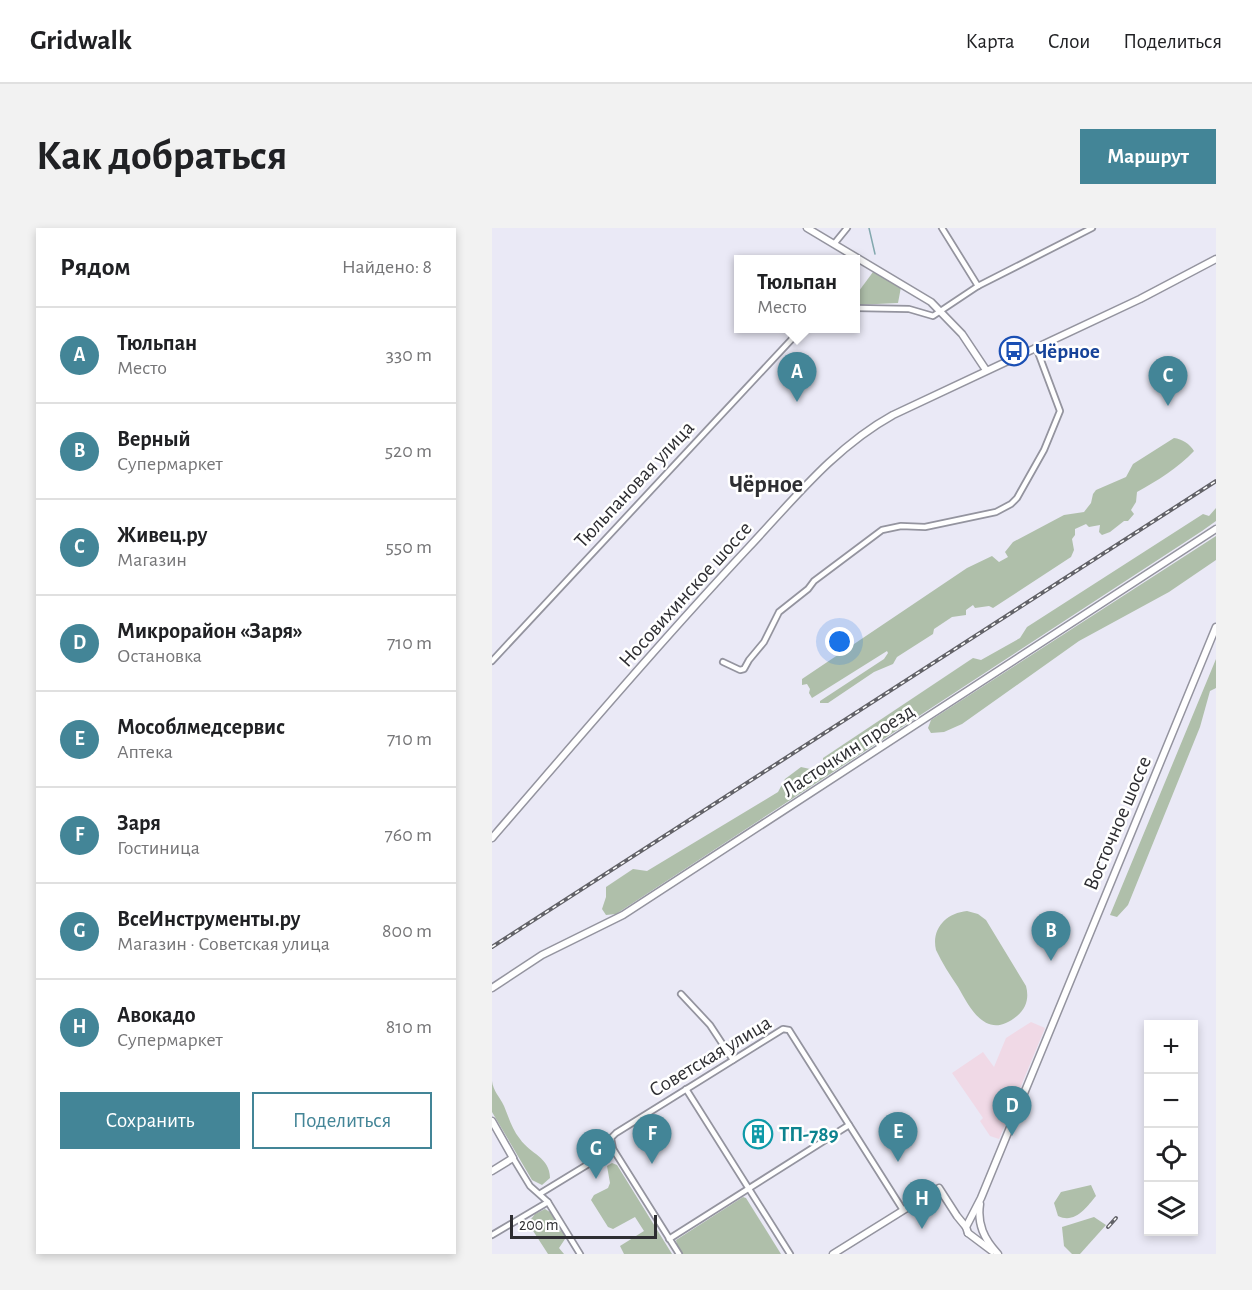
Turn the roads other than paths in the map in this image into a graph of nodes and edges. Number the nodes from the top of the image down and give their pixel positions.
1 (807, 228) edge
2 (848, 228) edge
3 (942, 228) edge
4 (1092, 228) edge
5 (834, 244) junction
6 (853, 255) edge
7 (860, 259) edge
8 (1216, 259) edge
9 (978, 286) junction
10 (860, 308) edge
11 (940, 310) junction
12 (933, 316) junction
13 (951, 322) junction
14 (796, 333) edge
15 (1036, 346) junction
16 (986, 370) junction
17 (1216, 529) edge
18 (1216, 627) edge
19 (492, 661) edge
20 (723, 662) dead end
21 (492, 838) edge
22 (492, 988) edge
23 (681, 994) dead end
24 (733, 1060) junction
25 (686, 1089) junction
26 (492, 1121) edge
27 (849, 1125) junction
28 (613, 1149) junction
29 (513, 1158) junction
30 (492, 1171) edge
31 (749, 1189) junction
32 (540, 1193) junction
33 (981, 1198) junction
34 (548, 1202) junction
35 (903, 1210) junction
36 (980, 1227) junction
37 (967, 1228) junction
38 (492, 1235) edge
39 (669, 1239) junction
40 (580, 1254) edge
41 (679, 1254) edge
42 (790, 1254) edge
43 (832, 1254) edge
44 (998, 1254) edge

1 - 5 main road
2 - 5 street
3 - 9 street
4 - 9 street
5 - 6 main road
7 - 11 main road
8 - 15 main road, Носовихинское шоссе
9 - 11 street
10 - 12 street
11 - 12 street
11 - 13 main road
12 - 13 street
13 - 16 main road
14 - 19 street, Тюльпановая улица
15 - 16 main road, Носовихинское шоссе
15 - 20 street
16 - 21 main road, Носовихинское шоссе
17 - 22 main road, Ласточкин проезд
18 - 33 main road, Восточное шоссе
23 - 24 street
24 - 25 street, Советская улица
24 - 27 street, Советская улица
25 - 28 street, Советская улица
25 - 31 street
26 - 29 main road
27 - 31 street
27 - 35 street
28 - 32 street, Советская улица
28 - 39 street
29 - 30 main road
29 - 32 street
31 - 39 street
31 - 42 street
32 - 34 street
33 - 36 main road, Восточное шоссе
33 - 37 main road, Восточное шоссе
34 - 38 street
34 - 40 street
35 - 37 main road
35 - 43 main road
36 - 37 main road
36 - 37 main road
36 - 44 main road
37 - 44 main road
39 - 41 street

